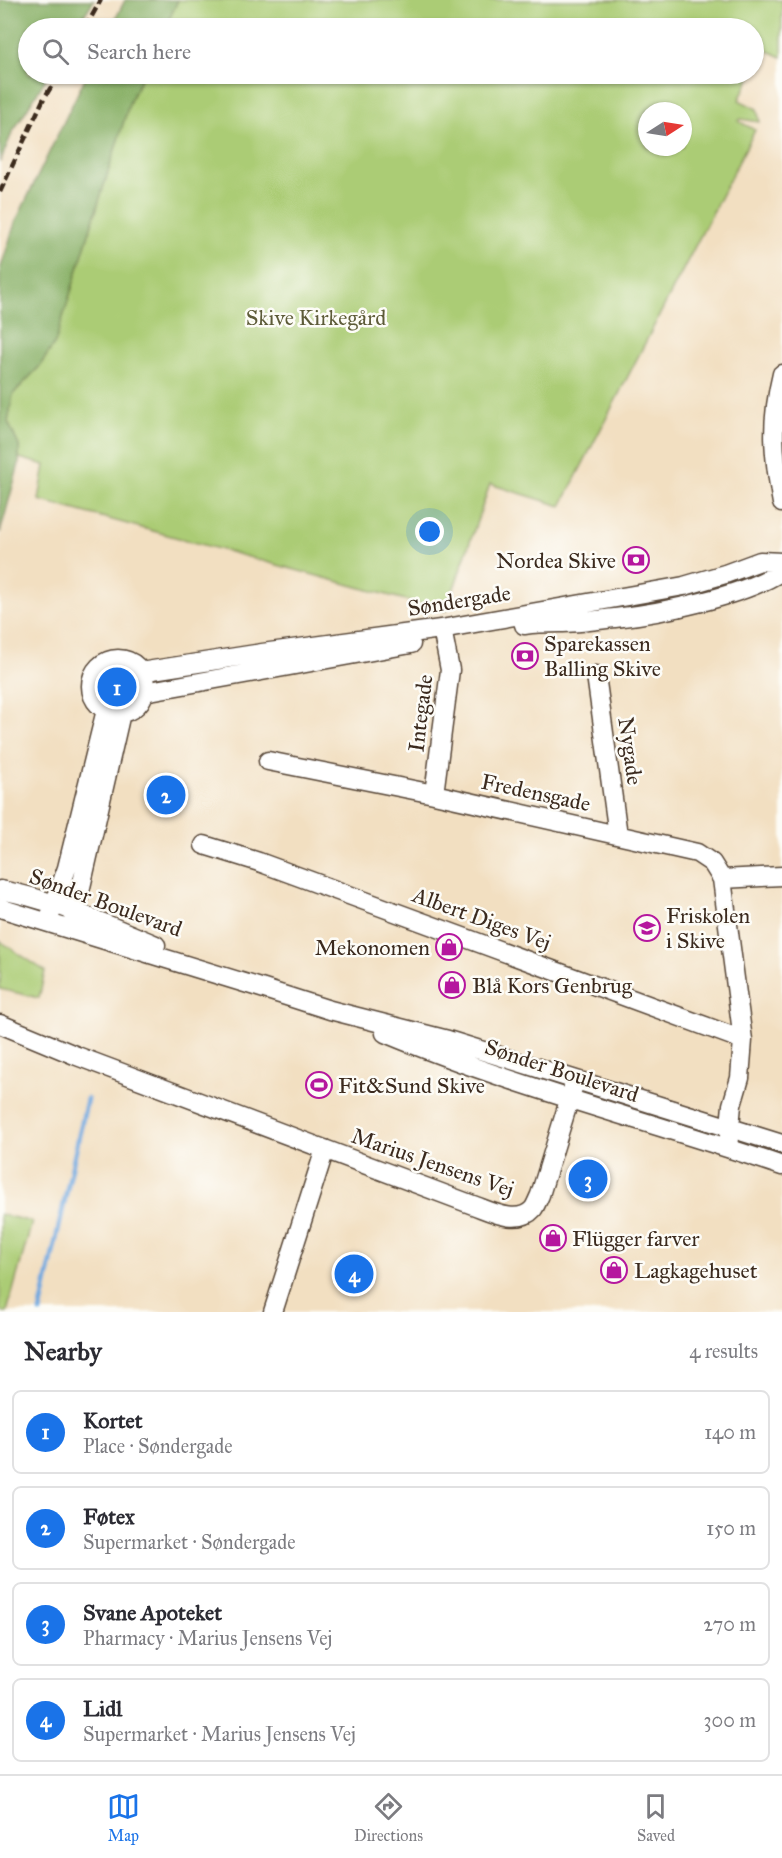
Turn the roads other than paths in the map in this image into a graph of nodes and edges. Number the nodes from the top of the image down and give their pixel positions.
1 (782, 374) edge
2 (782, 503) edge
3 (782, 562) edge
4 (782, 571) edge
5 (444, 639) junction
6 (140, 672) junction
7 (596, 675) dead end
8 (144, 692) junction
9 (113, 712) junction
10 (268, 760) dead end
11 (434, 794) junction
12 (618, 835) junction
13 (204, 844) dead end
14 (782, 876) edge
15 (722, 879) junction
16 (0, 890) edge
17 (54, 904) junction
18 (0, 908) edge
19 (73, 921) junction
20 (47, 924) junction
21 (330, 1010) junction
22 (0, 1024) edge
23 (743, 1040) junction
24 (575, 1081) junction
25 (570, 1099) junction
26 (731, 1128) junction
27 (782, 1144) edge
28 (728, 1148) junction
29 (325, 1149) junction
30 (782, 1166) edge
31 (273, 1312) edge

1 - 2 street
3 - 6 street, Søndergade
4 - 5 street, Søndergade
5 - 8 street, Søndergade
5 - 11 street, Integade
6 - 8 street
6 - 9 street
7 - 12 street, Nygade
8 - 9 street
9 - 17 street
9 - 19 street
10 - 11 street, Fredensgade
11 - 12 street, Fredensgade
12 - 15 street, Fredensgade
13 - 23 street, Albert Diges Vej
14 - 15 street
15 - 23 street
16 - 17 street, Sønder Boulevard
17 - 19 street, Sønder Boulevard
17 - 20 street
18 - 20 street, Sønder Boulevard
19 - 20 street, Sønder Boulevard
19 - 21 street, Sønder Boulevard
21 - 24 street, Sønder Boulevard
21 - 25 street, Sønder Boulevard
22 - 29 street, Marius Jensens Vej
23 - 26 street
24 - 25 street, Marius Jensens Vej
24 - 26 street, Sønder Boulevard
25 - 28 street, Sønder Boulevard
25 - 29 street, Marius Jensens Vej
26 - 27 street, Sønder Boulevard
26 - 28 street
28 - 30 street, Sønder Boulevard
29 - 31 street, Marius Jensens Vej

